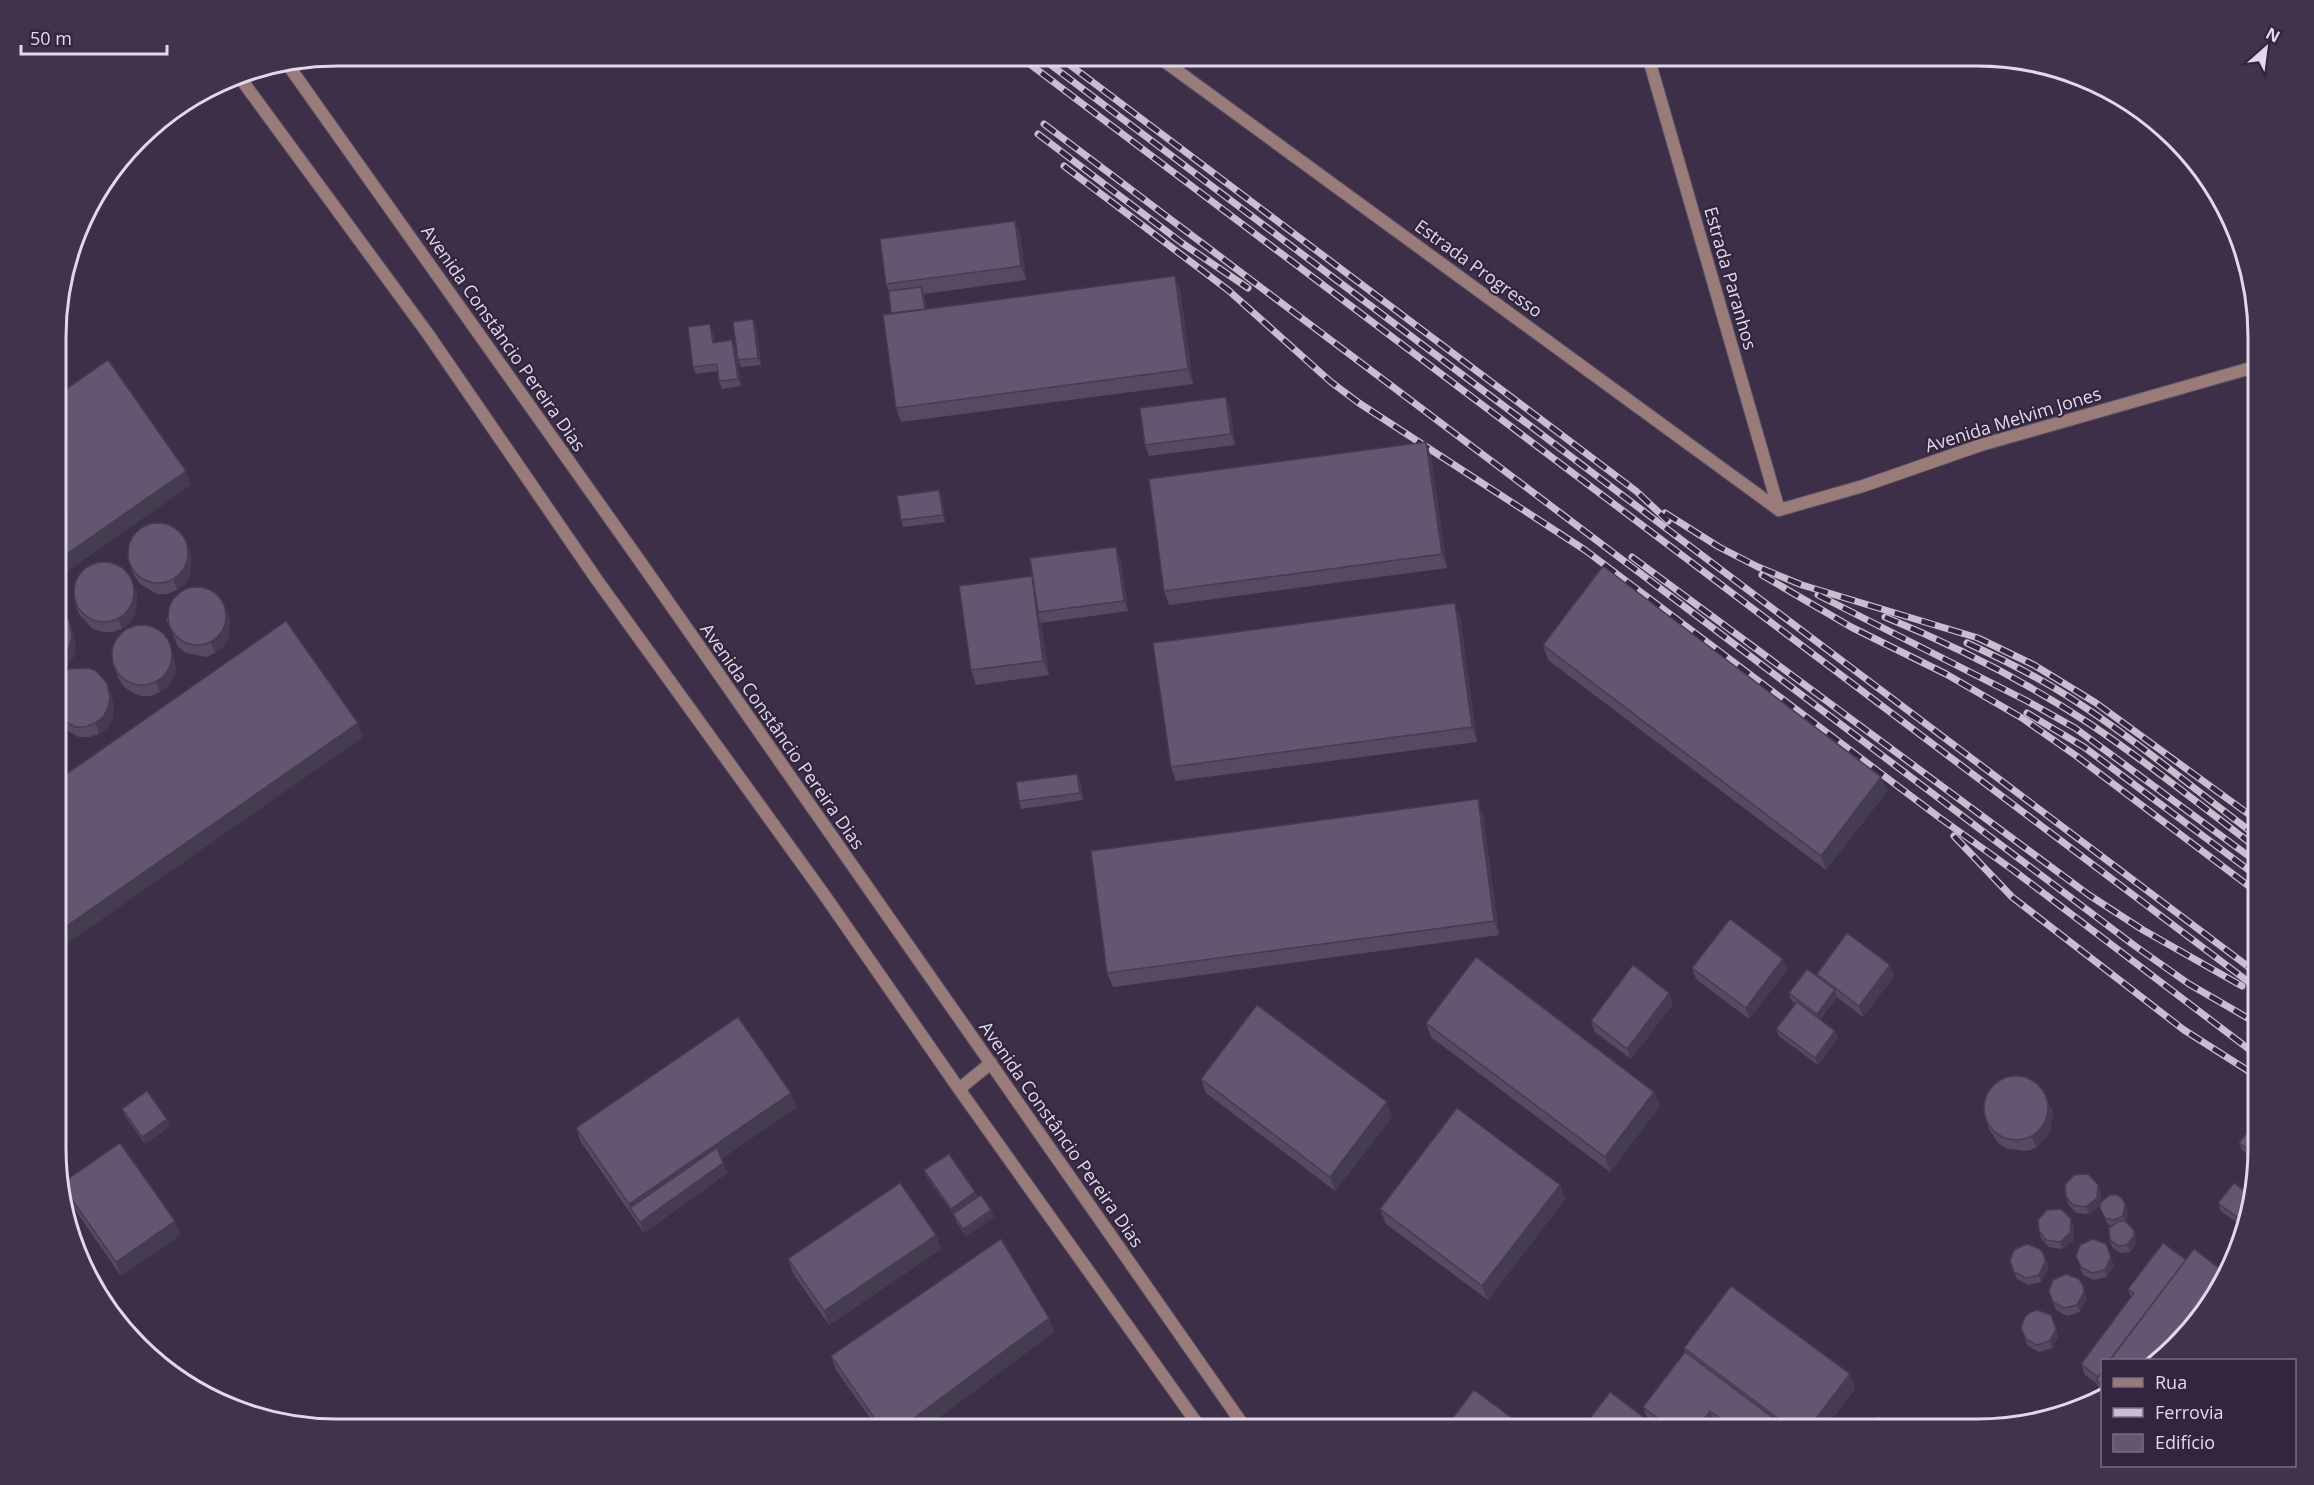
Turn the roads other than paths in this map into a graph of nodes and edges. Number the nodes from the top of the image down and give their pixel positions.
1 (1171, 66) edge
2 (1651, 66) edge
3 (291, 70) edge
4 (244, 83) edge
5 (2248, 369) edge
6 (1779, 510) junction
7 (990, 1063) junction
8 (959, 1089) junction
9 (1193, 1419) edge
10 (1239, 1419) edge

1 - 6 street, Estrada Progresso
2 - 6 street, Estrada Paranhos
3 - 7 street, Avenida Constâncio Pereira Dias
4 - 8 street
5 - 6 street, Avenida Melvim Jones
7 - 8 street
7 - 10 street, Avenida Constâncio Pereira Dias
8 - 9 street

